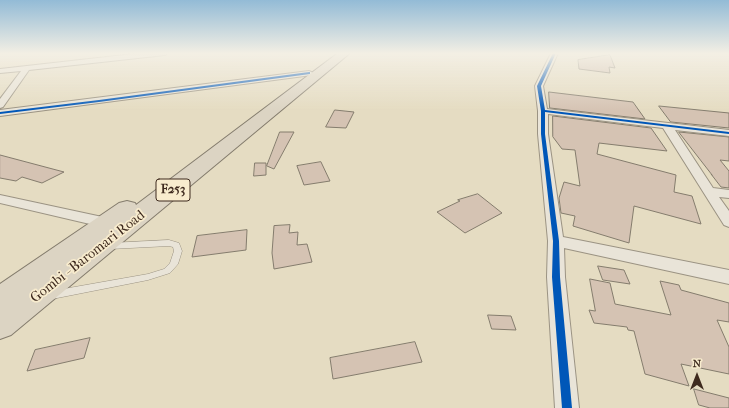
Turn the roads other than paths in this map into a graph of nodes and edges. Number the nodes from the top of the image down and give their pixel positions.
1 (24, 72) edge
2 (266, 72) edge
3 (314, 72) edge
4 (315, 72) edge
5 (546, 72) edge
6 (0, 104) edge
7 (543, 111) junction
8 (0, 113) edge
9 (667, 126) junction
10 (729, 133) edge
11 (709, 191) junction
12 (729, 194) edge
13 (0, 199) edge
14 (729, 222) edge
15 (107, 223) junction
16 (556, 241) junction
17 (101, 246) junction
18 (729, 277) edge
19 (36, 297) junction
20 (0, 299) edge
21 (0, 326) edge
22 (567, 408) edge

1 - 6 street
2 - 8 street
3 - 15 main road, Gombi - Baromari Road / F253
4 - 17 main road, Gombi - Baromari Road / F253
5 - 7 street
7 - 9 street
7 - 16 street
9 - 10 street
9 - 11 street
11 - 12 street
11 - 14 street
13 - 15 street
15 - 20 main road, Gombi - Baromari Road / F253
16 - 18 street
16 - 22 street
17 - 19 main road, Gombi - Baromari Road / F253
17 - 19 lane
19 - 21 main road, Gombi - Baromari Road / F253

